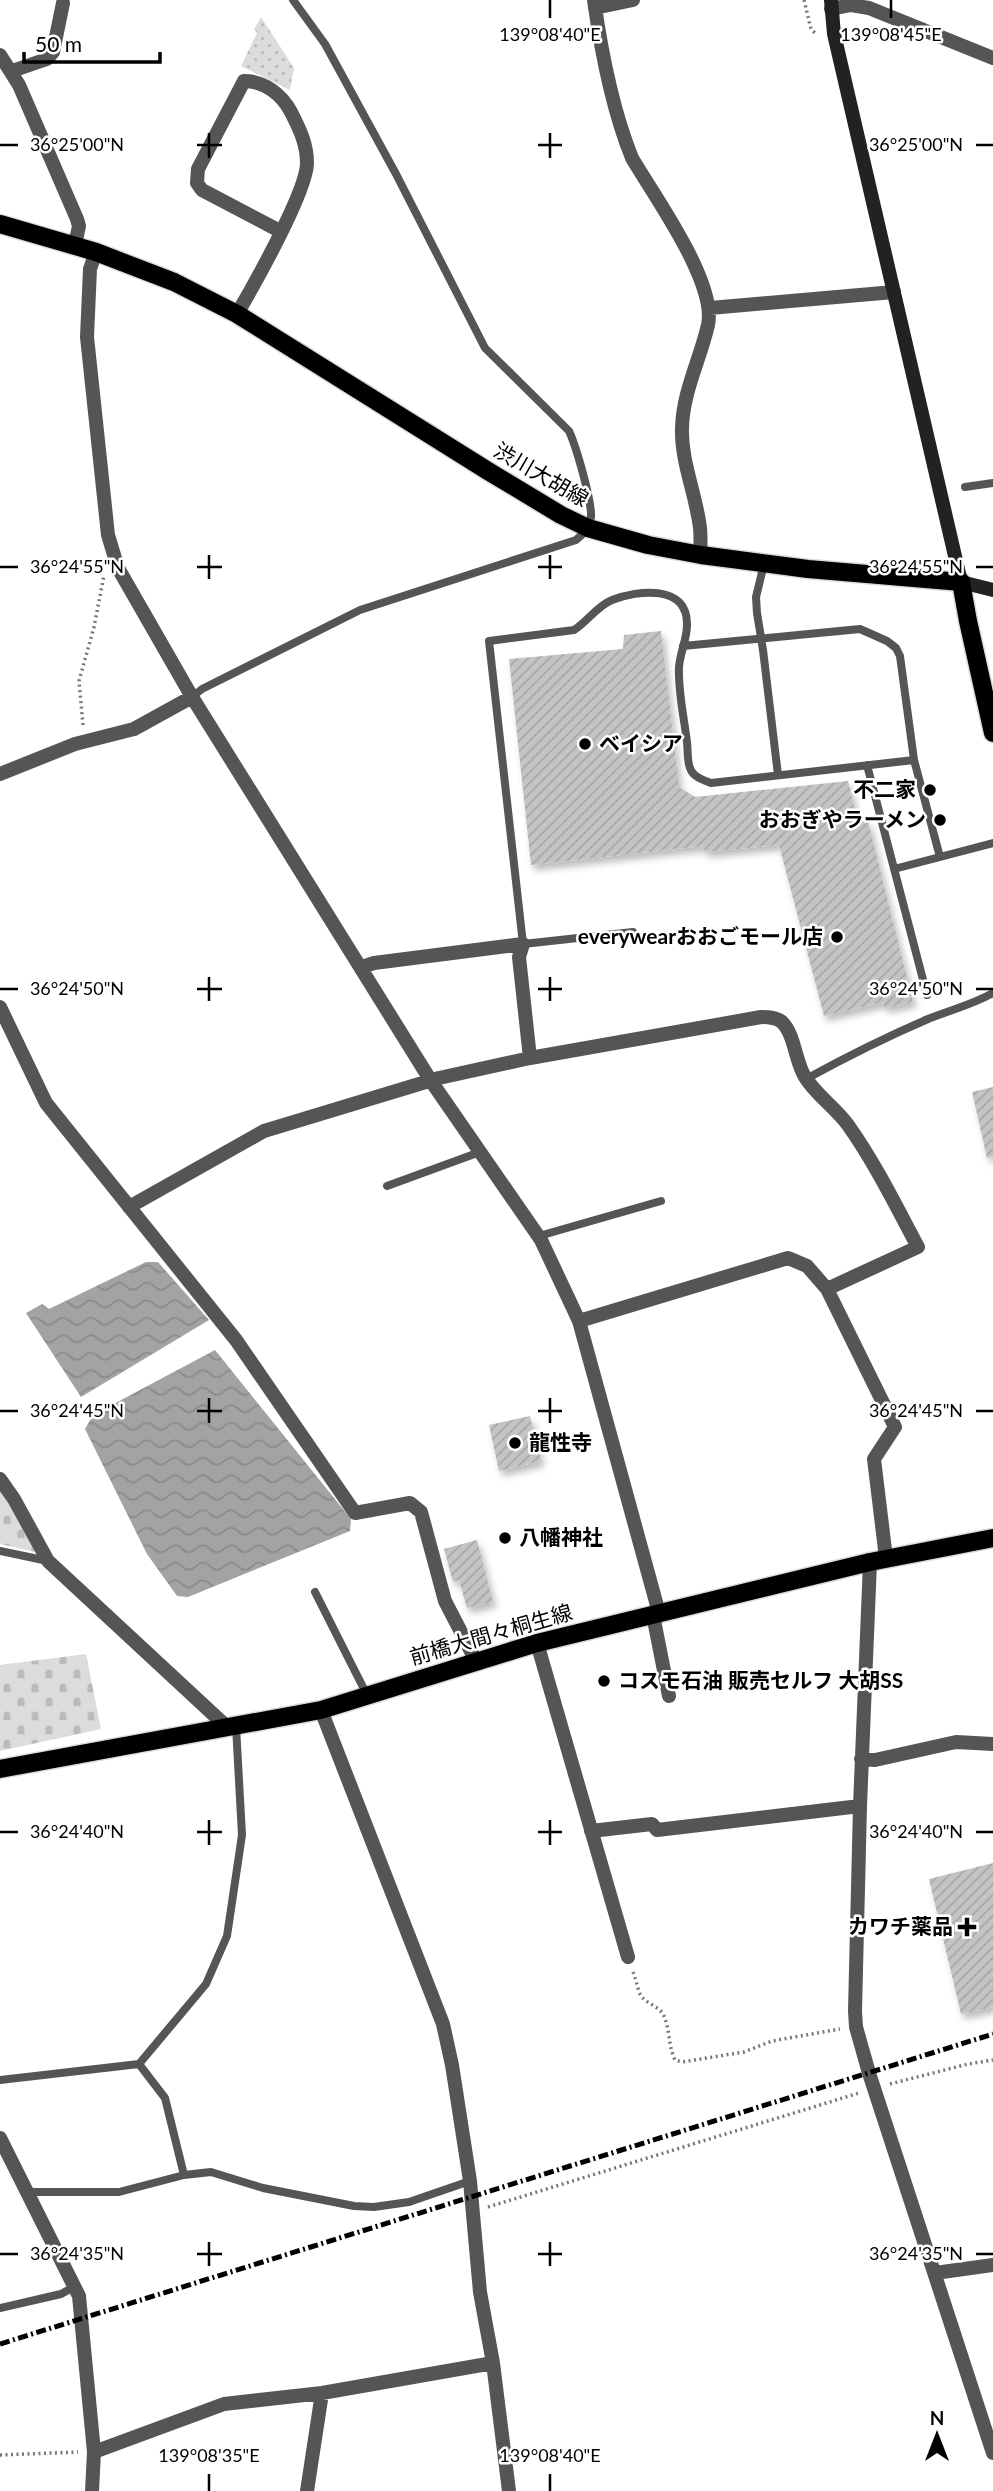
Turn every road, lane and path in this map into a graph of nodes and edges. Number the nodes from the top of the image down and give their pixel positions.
1 (293, 0) edge
2 (633, 0) edge
3 (804, 0) edge
4 (63, 3) dead end
5 (851, 3) edge
6 (595, 4) edge
7 (831, 5) edge
8 (823, 36) dead end
9 (0, 55) edge
10 (993, 58) edge
11 (12, 71) junction
12 (0, 224) edge
13 (280, 230) junction
14 (75, 244) junction
15 (96, 252) junction
16 (894, 292) junction
17 (710, 308) junction
18 (237, 314) junction
19 (993, 483) edge
20 (965, 487) dead end
21 (588, 528) junction
22 (113, 555) junction
23 (701, 555) junction
24 (764, 563) junction
25 (961, 582) junction
26 (993, 590) edge
27 (761, 639) junction
28 (683, 646) junction
29 (192, 697) junction
30 (993, 733) edge
31 (87, 741) junction
32 (914, 760) junction
33 (867, 765) junction
34 (0, 774) edge
35 (778, 775) junction
36 (993, 843) edge
37 (940, 857) junction
38 (894, 869) junction
39 (633, 932) dead end
40 (523, 944) junction
41 (362, 967) junction
42 (993, 993) edge
43 (927, 995) dead end
44 (0, 1007) edge
45 (530, 1058) junction
46 (806, 1079) junction
47 (431, 1081) junction
48 (480, 1152) junction
49 (387, 1186) dead end
50 (661, 1201) dead end
51 (129, 1207) junction
52 (539, 1236) junction
53 (827, 1289) junction
54 (579, 1321) junction
55 (0, 1479) edge
56 (993, 1538) edge
57 (0, 1550) edge
58 (878, 1560) junction
59 (48, 1561) junction
60 (315, 1592) dead end
61 (656, 1614) junction
62 (537, 1643) junction
63 (476, 1661) junction
64 (367, 1695) junction
65 (668, 1696) dead end
66 (321, 1710) junction
67 (232, 1726) junction
68 (993, 1744) edge
69 (862, 1759) junction
70 (0, 1769) edge
71 (860, 1807) junction
72 (591, 1831) junction
73 (628, 1957) joint
74 (856, 2027) junction
75 (993, 2060) edge
76 (139, 2064) junction
77 (0, 2080) edge
78 (874, 2089) junction
79 (0, 2138) edge
80 (184, 2175) junction
81 (470, 2181) junction
82 (27, 2192) junction
83 (473, 2211) junction
84 (993, 2265) edge
85 (935, 2273) junction
86 (74, 2287) junction
87 (0, 2308) edge
88 (493, 2363) junction
89 (322, 2393) junction
90 (94, 2452) junction
91 (993, 2453) edge
92 (0, 2455) edge
93 (92, 2491) edge
94 (307, 2491) edge
95 (509, 2491) edge

1 - 21 lane
2 - 6 street
3 - 8 path
4 - 11 street
5 - 7 street
5 - 10 street
6 - 17 street
7 - 16 street
9 - 11 street
11 - 14 street
12 - 14 main road, 渋川大胡線
13 - 13 street
13 - 18 street
14 - 15 main road, 渋川大胡線
15 - 18 main road, 渋川大胡線
15 - 22 street
16 - 17 street
16 - 25 street
17 - 23 street
18 - 21 main road, 渋川大胡線
19 - 20 lane
21 - 23 main road, 渋川大胡線
21 - 29 lane
22 - 29 street
22 - 31 path
23 - 24 main road, 渋川大胡線
24 - 25 main road, 渋川大胡線
24 - 27 lane
25 - 26 street
25 - 30 main road
27 - 28 lane
27 - 32 lane
27 - 35 lane
28 - 35 lane
28 - 40 lane
29 - 31 street
29 - 41 street
31 - 34 street
32 - 33 lane
32 - 37 lane
33 - 35 lane
33 - 38 lane
36 - 37 lane
37 - 38 lane
38 - 43 lane
39 - 40 lane
40 - 41 street
40 - 45 street
41 - 47 street
42 - 46 lane
44 - 51 street
45 - 46 street
45 - 47 street
46 - 53 street
47 - 48 street
47 - 51 street
48 - 49 lane
48 - 52 street
50 - 52 lane
51 - 63 street
52 - 54 street
53 - 54 street
53 - 58 street
54 - 61 street
55 - 59 street
56 - 58 main road, 前橋大間々桐生線
57 - 59 lane
58 - 61 main road, 前橋大間々桐生線
58 - 69 street
59 - 67 street
60 - 64 lane
61 - 62 main road, 前橋大間々桐生線
61 - 65 street
62 - 63 main road, 前橋大間々桐生線
62 - 72 street
63 - 64 main road, 前橋大間々桐生線
64 - 66 main road, 前橋大間々桐生線
66 - 67 main road, 前橋大間々桐生線
66 - 81 street
67 - 70 main road, 前橋大間々桐生線
67 - 76 lane
68 - 69 street
69 - 71 street
71 - 72 street
71 - 74 street
72 - 73 street
73 - 74 path
74 - 78 street
75 - 78 path
76 - 77 lane
76 - 80 lane
78 - 83 path
78 - 85 street
79 - 82 street
80 - 81 lane
80 - 82 lane
81 - 83 street
82 - 86 street
83 - 88 street
84 - 85 street
85 - 91 street
86 - 87 lane
86 - 90 street
88 - 89 street
88 - 95 street
89 - 90 street
89 - 94 street
90 - 92 path
90 - 93 street

